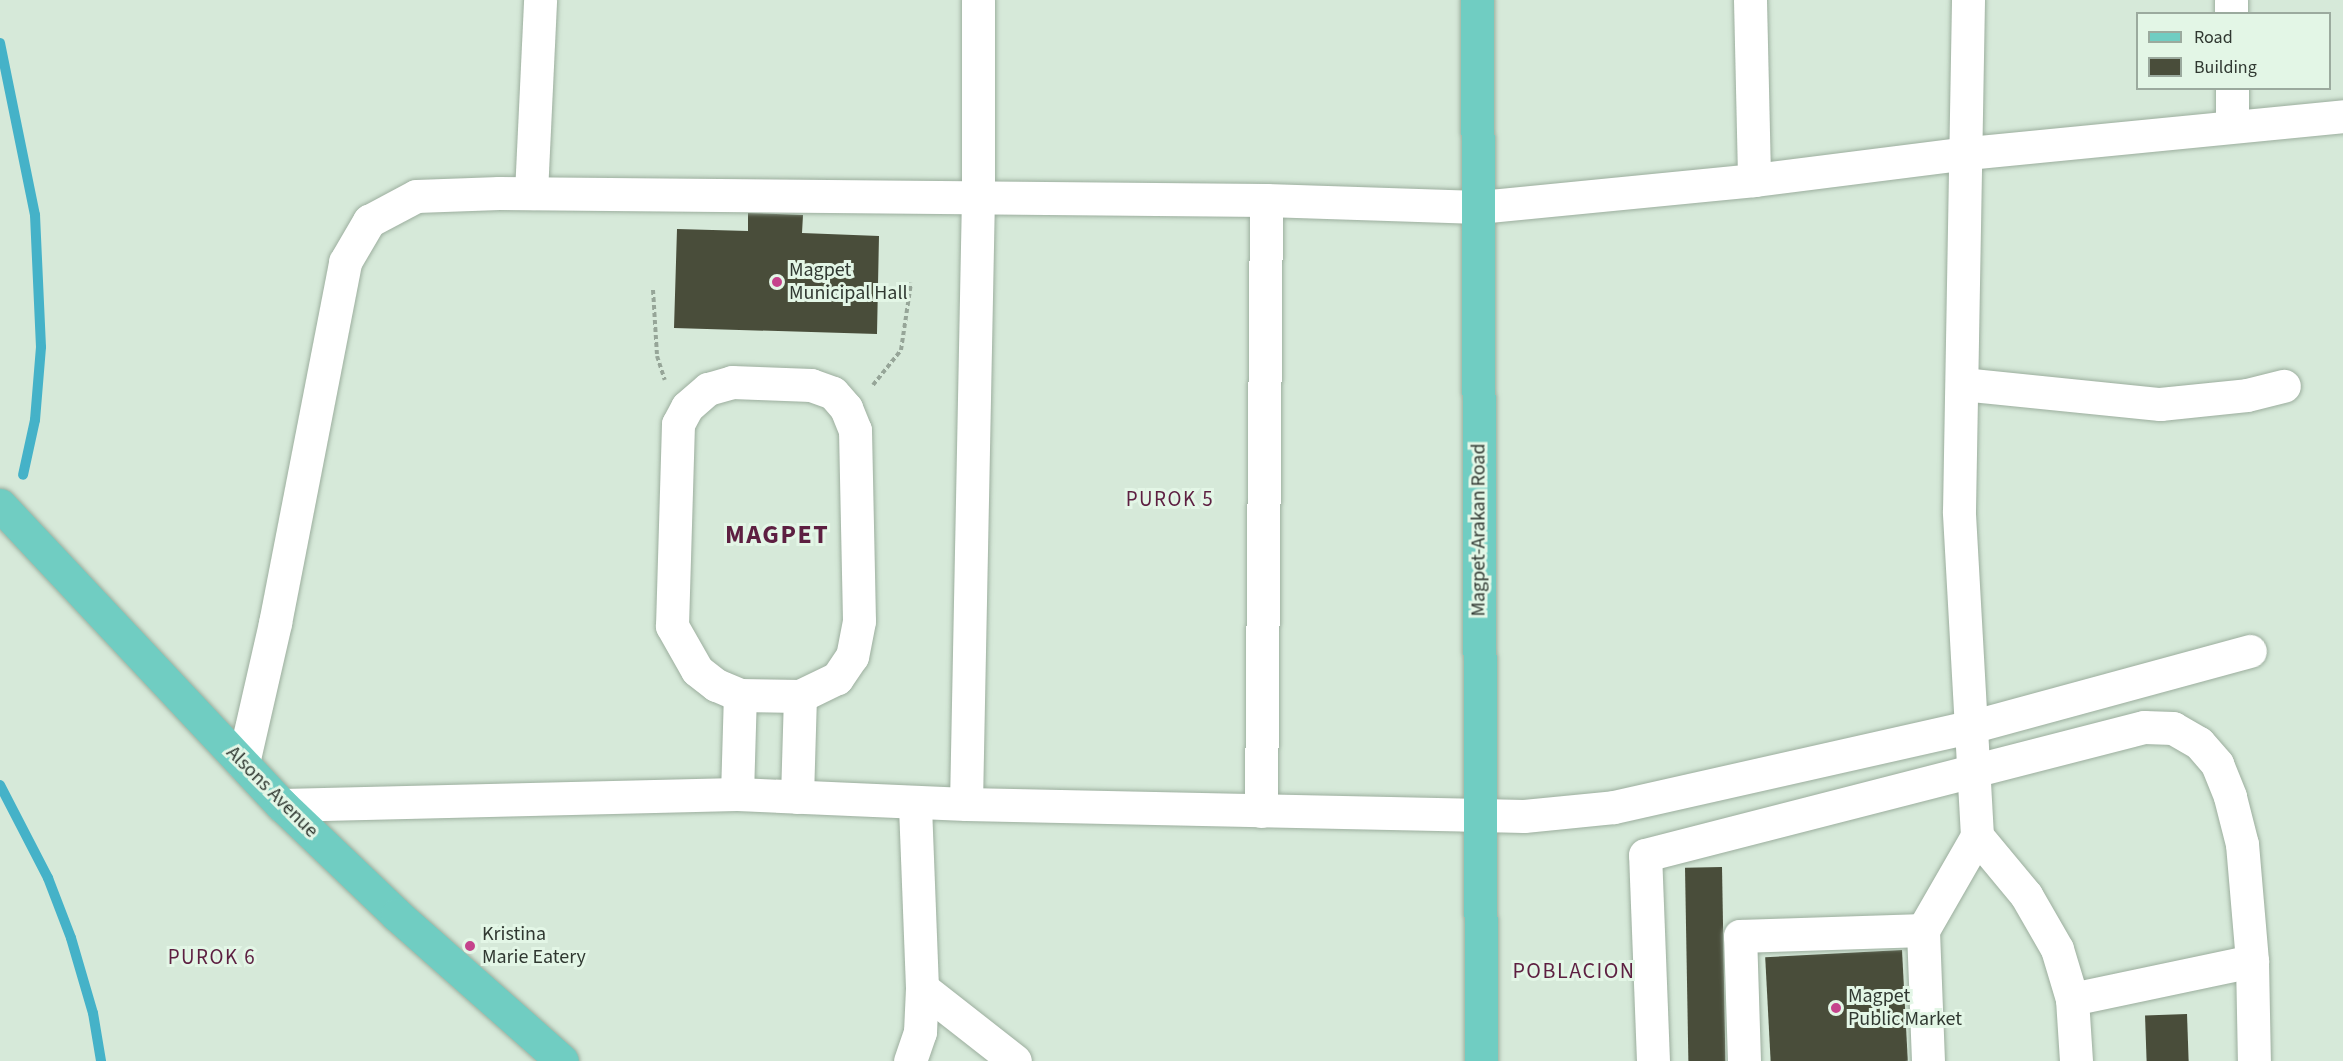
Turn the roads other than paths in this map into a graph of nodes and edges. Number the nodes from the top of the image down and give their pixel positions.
1 (540, 0) edge
2 (978, 0) edge
3 (1476, 0) edge
4 (1750, 0) edge
5 (1968, 0) edge
6 (2232, 90) edge
7 (2343, 116) edge
8 (2232, 125) junction
9 (1968, 153) junction
10 (1754, 180) junction
11 (531, 193) junction
12 (978, 198) junction
13 (1266, 200) junction
14 (1479, 207) junction
15 (1962, 384) junction
16 (2284, 386) dead end
17 (0, 505) edge
18 (2250, 651) dead end
19 (740, 695) junction
20 (800, 696) junction
21 (1970, 727) junction
22 (243, 764) junction
23 (1973, 773) junction
24 (737, 794) junction
25 (796, 797) junction
26 (915, 802) junction
27 (966, 804) junction
28 (282, 805) junction
29 (1261, 812) junction
30 (1480, 816) junction
31 (1977, 836) junction
32 (1923, 930) junction
33 (2252, 961) junction
34 (922, 988) junction
35 (2072, 999) junction
36 (562, 1061) edge
37 (910, 1061) edge
38 (1015, 1061) edge
39 (1480, 1061) edge
40 (1653, 1061) edge
41 (1744, 1061) edge
42 (1928, 1061) edge
43 (2076, 1061) edge
44 (2254, 1061) edge

1 - 11 street
2 - 12 street
3 - 14 main road, Magpet-Arakan Road
4 - 10 street
5 - 9 street
6 - 8 street
7 - 8 street
8 - 9 street
9 - 10 street
9 - 15 street
10 - 14 street
11 - 12 street
11 - 22 street
12 - 13 street
12 - 27 street
13 - 14 street
13 - 29 street
14 - 30 main road, Magpet-Arakan Road
15 - 16 street
15 - 21 street
17 - 22 main road, Alsons Avenue
18 - 21 street
19 - 20 street
19 - 20 street
19 - 24 street
20 - 25 street
21 - 23 street
21 - 30 street
22 - 28 main road, Alsons Avenue
23 - 31 street
23 - 33 street
23 - 40 street
24 - 25 street
24 - 28 street
25 - 26 street
26 - 27 street
26 - 34 street
27 - 29 street
28 - 36 main road, Alsons Avenue
29 - 30 street
30 - 39 main road, Magpet-Arakan Road
31 - 32 street
31 - 35 street
32 - 41 street
32 - 42 street
33 - 35 street
33 - 44 street
34 - 37 street
34 - 38 street
35 - 43 street

